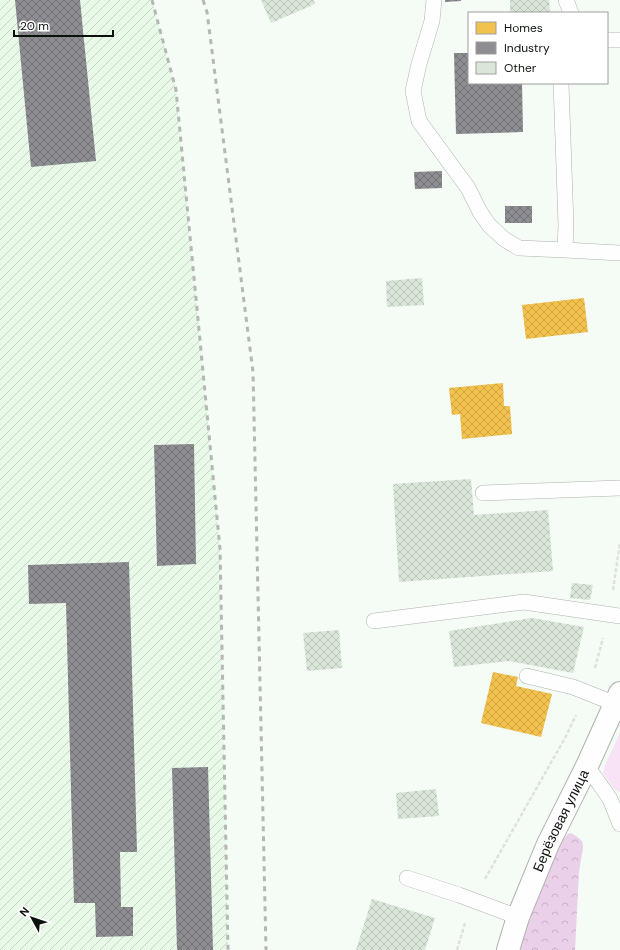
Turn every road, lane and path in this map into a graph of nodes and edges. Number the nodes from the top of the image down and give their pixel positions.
1 (434, 0) edge
2 (566, 0) edge
3 (571, 12) edge
4 (608, 40) edge
5 (620, 40) edge
6 (561, 84) edge
7 (565, 250) junction
8 (620, 253) edge
9 (620, 488) edge
10 (483, 493) dead end
11 (620, 543) edge
12 (614, 615) edge
13 (374, 621) dead end
14 (528, 676) dead end
15 (587, 692) junction
16 (618, 698) edge
17 (587, 766) junction
18 (620, 824) edge
19 (407, 878) dead end
20 (473, 900) junction
21 (518, 917) junction
22 (457, 950) edge
23 (508, 950) edge

1 - 7 lane
2 - 3 lane
4 - 5 lane
6 - 7 lane
7 - 8 lane
9 - 10 lane
11 - 12 path
12 - 13 lane
12 - 15 path
14 - 15 lane
15 - 16 lane
15 - 20 path
16 - 17 street, Берёзовая улица
17 - 18 lane
17 - 21 street, Берёзовая улица
19 - 20 lane
20 - 21 lane
20 - 22 path
21 - 23 street, Берёзовая улица

